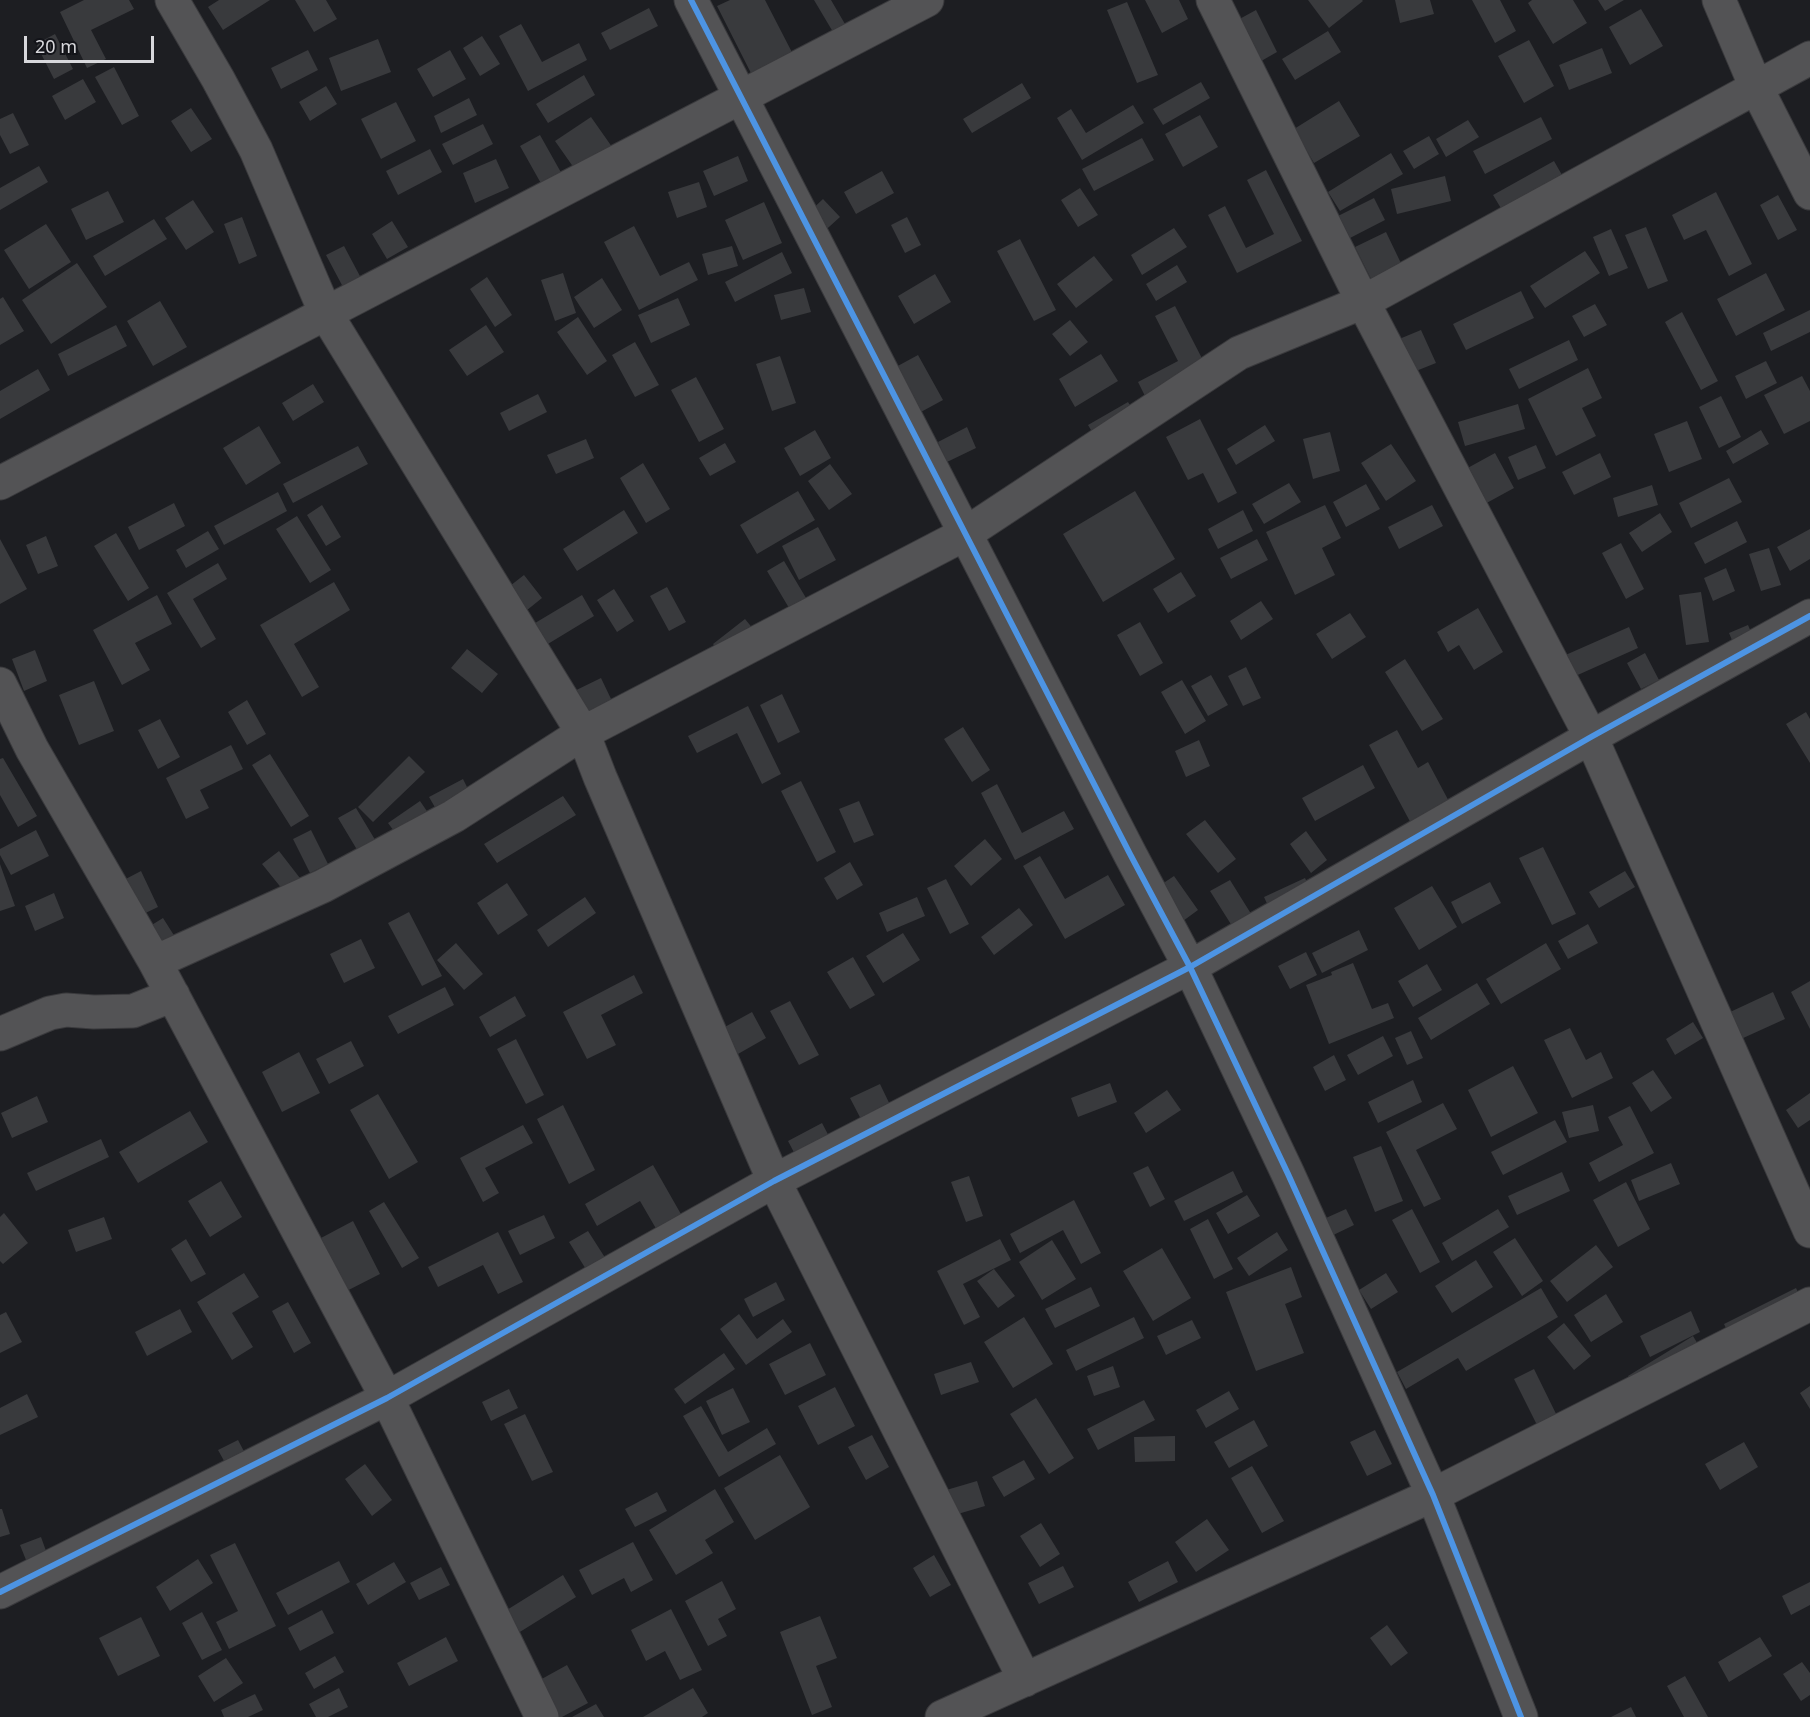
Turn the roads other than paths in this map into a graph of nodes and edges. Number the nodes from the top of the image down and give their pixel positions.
1 (172, 0) edge
2 (691, 0) edge
3 (927, 0) edge
4 (1213, 0) edge
5 (1719, 0) edge
6 (1810, 58) edge
7 (1756, 87) junction
8 (741, 98) junction
9 (1810, 193) edge
10 (1363, 302) junction
11 (326, 314) junction
12 (0, 483) edge
13 (965, 534) junction
14 (1810, 616) edge
15 (0, 684) edge
16 (583, 733) junction
17 (1591, 737) junction
18 (155, 962) junction
19 (1190, 967) junction
20 (173, 995) junction
21 (0, 1034) edge
22 (774, 1181) junction
23 (1810, 1231) edge
24 (1810, 1304) edge
25 (387, 1398) junction
26 (1433, 1495) junction
27 (0, 1592) edge
28 (1025, 1680) junction
29 (542, 1717) edge
30 (942, 1717) edge
31 (1521, 1717) edge

1 - 11 street
2 - 8 street
3 - 8 street
4 - 10 street
5 - 7 street
6 - 7 street
7 - 9 street
7 - 10 street
8 - 11 street
8 - 13 street
10 - 13 street
10 - 17 street
11 - 12 street
11 - 16 street
13 - 16 street
13 - 19 street
14 - 17 street
15 - 18 street
16 - 18 street
16 - 22 street
17 - 19 street
17 - 23 street
18 - 20 street
19 - 22 street
19 - 26 street
20 - 21 street
20 - 25 street
22 - 25 street
22 - 28 street
24 - 26 street
25 - 27 street
25 - 29 street
26 - 28 street
26 - 31 street
28 - 30 street

